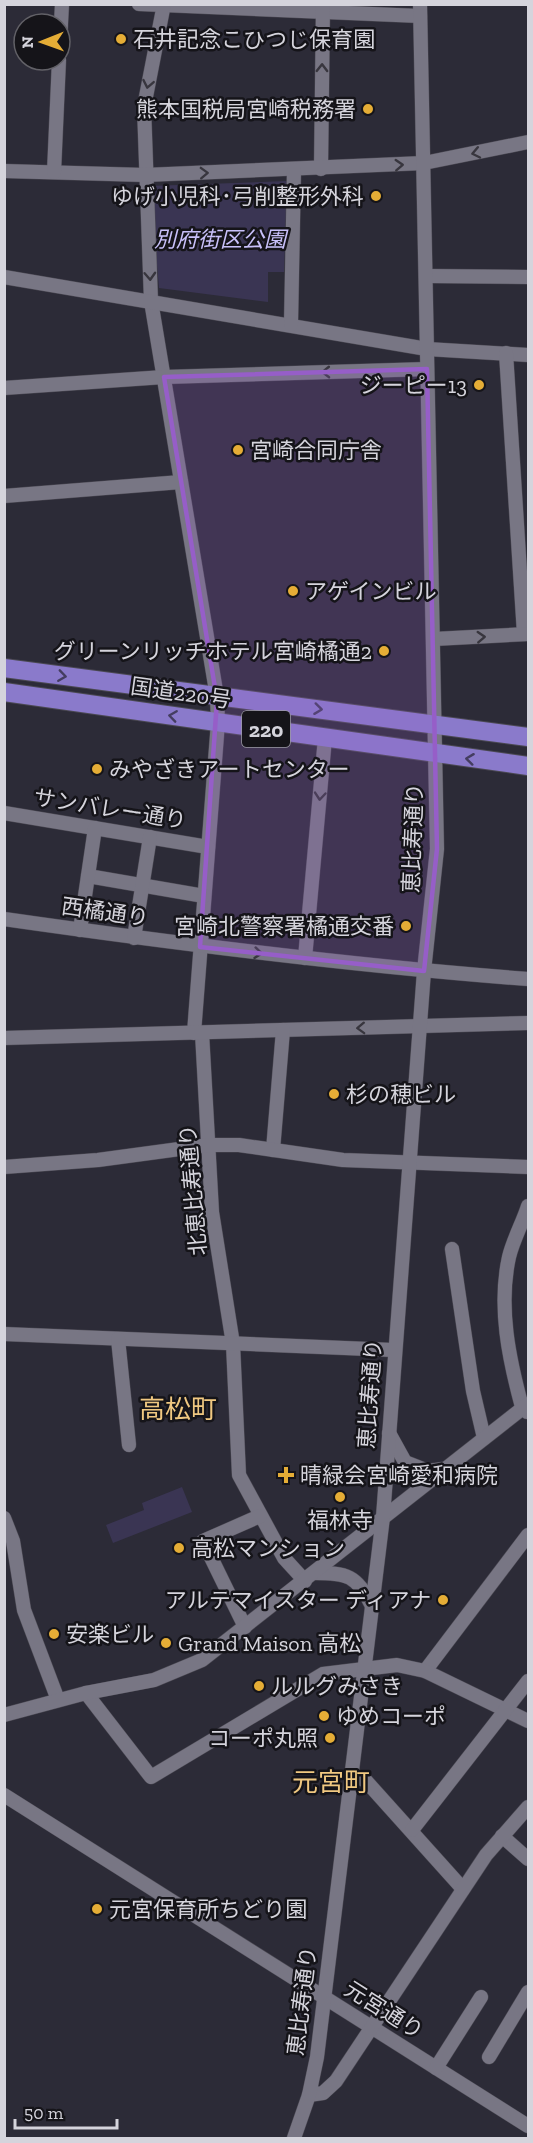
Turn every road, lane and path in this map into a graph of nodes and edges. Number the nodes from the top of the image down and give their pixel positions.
1 (139, 4) edge
2 (164, 5) edge
3 (323, 8) edge
4 (420, 10) edge
5 (58, 72) edge
6 (528, 142) edge
7 (424, 164) junction
8 (321, 169) junction
9 (294, 170) junction
10 (4, 171) edge
11 (54, 172) junction
12 (145, 175) junction
13 (426, 276) junction
14 (4, 277) edge
15 (528, 277) edge
16 (151, 301) junction
17 (291, 324) junction
18 (427, 349) junction
19 (506, 353) junction
20 (528, 355) edge
21 (427, 369) junction
22 (164, 376) junction
23 (4, 388) edge
24 (181, 482) junction
25 (4, 496) edge
26 (526, 634) edge
27 (434, 639) junction
28 (4, 668) edge
29 (4, 692) edge
30 (217, 698) junction
31 (218, 722) junction
32 (436, 723) junction
33 (528, 737) edge
34 (325, 738) junction
35 (435, 754) junction
36 (528, 766) edge
37 (4, 813) edge
38 (95, 828) junction
39 (150, 837) junction
40 (208, 847) junction
41 (88, 876) junction
42 (143, 885) junction
43 (204, 897) junction
44 (4, 919) edge
45 (80, 930) junction
46 (134, 938) junction
47 (200, 947) junction
48 (305, 958) junction
49 (424, 971) junction
50 (528, 980) edge
51 (528, 1023) edge
52 (420, 1026) junction
53 (283, 1030) junction
54 (198, 1033) junction
55 (4, 1038) edge
56 (209, 1145) junction
57 (273, 1150) junction
58 (410, 1164) junction
59 (4, 1167) edge
60 (528, 1167) edge
61 (528, 1206) edge
62 (452, 1249) dead end
63 (4, 1334) edge
64 (118, 1339) junction
65 (233, 1344) junction
66 (393, 1350) junction
67 (526, 1408) edge
68 (388, 1431) junction
69 (484, 1438) junction
70 (129, 1445) dead end
71 (445, 1468) junction
72 (260, 1516) junction
73 (383, 1517) junction
74 (4, 1518) edge
75 (528, 1535) edge
76 (310, 1577) junction
77 (373, 1608) junction
78 (245, 1627) junction
79 (366, 1668) junction
80 (425, 1671) junction
81 (528, 1681) edge
82 (86, 1693) junction
83 (58, 1700) junction
84 (506, 1711) junction
85 (4, 1715) edge
86 (528, 1721) edge
87 (352, 1773) junction
88 (4, 1795) edge
89 (528, 1807) edge
90 (412, 1830) junction
91 (502, 1836) junction
92 (528, 1859) edge
93 (463, 1889) junction
94 (528, 1992) edge
95 (323, 1997) junction
96 (482, 1997) dead end
97 (372, 2028) junction
98 (489, 2057) dead end
99 (436, 2068) junction
100 (309, 2095) junction
101 (528, 2126) edge
102 (294, 2139) edge

1 - 2 street
2 - 3 street
2 -> 12 street, 北恵比寿通り
3 - 4 street
8 -> 3 street
4 - 7 street, 恵比寿通り
5 - 11 street
6 -> 7 street
8 -> 7 street
7 - 13 street, 恵比寿通り
8 - 9 street
12 -> 9 street
9 - 17 street
10 - 11 street
11 - 12 street
12 -> 16 street, 北恵比寿通り
13 - 15 street
13 - 18 street, 恵比寿通り
14 - 16 street
16 - 17 street
16 - 22 street, 北恵比寿通り
17 - 18 street
18 - 19 street
18 - 21 street, 恵比寿通り
19 - 20 street
19 - 26 street
21 -> 22 street
21 - 27 street, 恵比寿通り
22 - 23 street
22 - 24 street, 北恵比寿通り
24 - 25 street
24 - 30 street, 北恵比寿通り
27 -> 26 street
27 - 32 street, 恵比寿通り
28 -> 30 highway, 国道220号 / 220
31 -> 29 highway, 国道220号 / 220
30 - 31 street, 北恵比寿通り
30 -> 32 highway, 国道220号 / 220
31 - 34 highway, 国道220号 / 220
31 - 40 street, 北恵比寿通り
32 - 33 highway, 国道220号 / 220
32 - 35 street, 恵比寿通り
34 - 35 highway, 国道220号 / 220
34 -> 48 street
36 -> 35 highway, 国道220号 / 220
35 - 49 street, 恵比寿通り
37 - 38 street, サンバレー通り
38 - 39 street, サンバレー通り
38 - 41 street
39 - 40 street, サンバレー通り
39 - 42 street
40 - 43 street, 北恵比寿通り
41 - 42 street
41 - 45 street
42 - 43 street
42 - 46 street
43 - 47 street, 北恵比寿通り
44 - 45 street, 西橘通り
45 - 46 street, 西橘通り
46 - 47 street, 西橘通り
47 -> 48 street, 西橘通り
47 - 54 street, 北恵比寿通り
48 - 49 street, 西橘通り
49 - 50 street, 西橘通り
49 - 52 street, 恵比寿通り
51 - 52 street
52 -> 53 street
52 - 58 street, 恵比寿通り
53 - 54 street
53 - 57 street
54 - 55 street
54 - 56 street, 北恵比寿通り
56 - 57 street
56 - 59 street
56 - 65 street, 北恵比寿通り
57 - 58 street
58 - 60 street
58 - 66 street, 恵比寿通り
61 - 67 street
62 - 69 street
63 - 64 street
64 - 65 street
64 - 70 street
65 - 66 street
65 - 72 street, 北恵比寿通り
66 - 68 street, 恵比寿通り
67 - 69 street
68 - 71 street
68 - 73 street, 恵比寿通り
69 - 71 street
71 - 73 street
72 - 76 street, 北恵比寿通り
72 - 78 street
73 - 76 street
73 - 77 street, 恵比寿通り
74 - 83 street
75 - 80 street
76 - 77 street
76 - 78 street
77 - 79 street, 恵比寿通り
78 - 82 street
79 - 80 street
79 - 82 street
79 - 87 street, 恵比寿通り
80 - 84 street
81 - 84 street
82 - 83 street
83 - 85 street
84 - 86 street
84 - 90 street
87 - 90 street
87 - 95 street, 恵比寿通り
88 - 95 street, 元宮通り
89 - 91 street
90 - 93 street
91 - 92 street
91 - 93 street
93 - 97 street
94 - 98 street
95 - 97 street, 元宮通り
95 - 100 street, 恵比寿通り
96 - 99 street
97 - 99 street, 元宮通り
97 - 100 street
99 - 101 street, 元宮通り
100 - 102 street, 恵比寿通り

